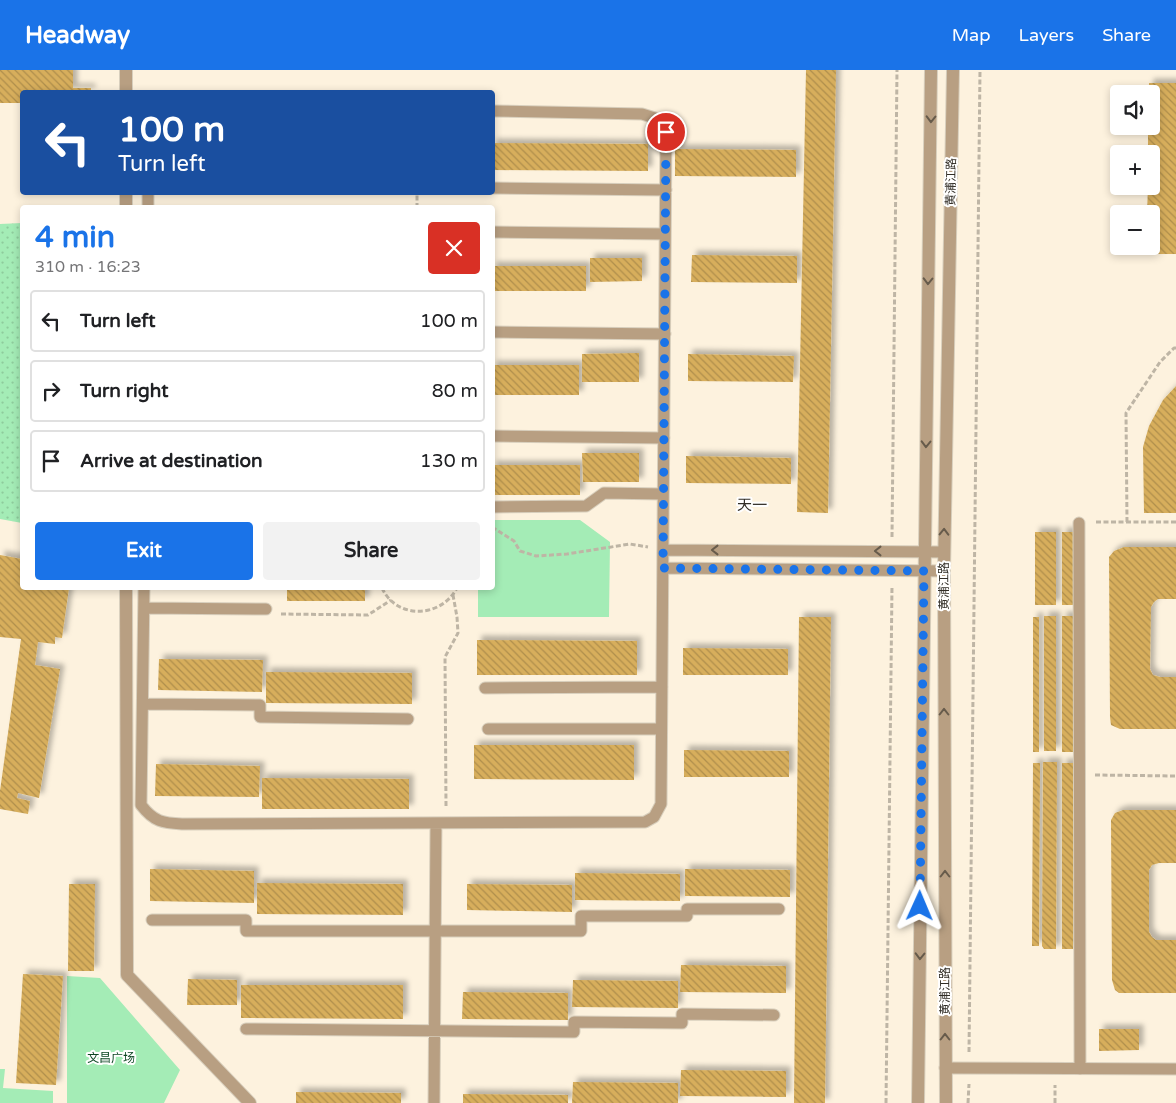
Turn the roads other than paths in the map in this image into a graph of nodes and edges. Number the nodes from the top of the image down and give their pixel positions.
1 (126, 70) edge
2 (931, 70) edge
3 (953, 70) edge
4 (126, 90) edge
5 (495, 111) edge
6 (495, 188) edge
7 (666, 190) junction
8 (495, 232) edge
9 (665, 234) junction
10 (495, 332) edge
11 (665, 334) junction
12 (495, 436) edge
13 (664, 438) junction
14 (663, 494) junction
15 (495, 507) edge
16 (1079, 522) dead end
17 (663, 550) junction
18 (925, 552) junction
19 (944, 552) junction
20 (663, 568) junction
21 (924, 571) junction
22 (944, 571) junction
23 (126, 590) edge
24 (144, 590) edge
25 (144, 608) junction
26 (271, 612) road end
27 (662, 687) junction
28 (485, 688) dead end
29 (143, 704) junction
30 (408, 719) dead end
31 (488, 729) dead end
32 (661, 729) junction
33 (441, 823) junction
34 (778, 909) dead end
35 (152, 920) dead end
36 (435, 931) junction
37 (774, 1015) dead end
38 (246, 1029) dead end
39 (434, 1030) junction
40 (946, 1068) junction
41 (1080, 1069) junction
42 (1176, 1069) edge
43 (250, 1103) edge
44 (434, 1103) edge
45 (918, 1103) edge
46 (946, 1103) edge

1 - 4 street
2 -> 18 street, 黄浦江路
19 -> 3 street, 黄浦江路
5 - 7 lane
6 - 7 lane
7 - 9 lane
8 - 9 lane
9 - 11 lane
10 - 11 lane
11 - 13 lane
12 - 13 lane
13 - 14 lane
14 - 15 lane
14 - 17 lane
16 - 41 lane
18 -> 17 lane
17 - 20 lane
18 - 19 lane
18 - 21 street, 黄浦江路
19 - 22 street, 黄浦江路
20 - 21 lane
20 - 27 lane
21 - 22 lane
21 -> 45 street, 黄浦江路
40 -> 22 street, 黄浦江路
23 - 43 street
24 - 25 lane
25 - 26 lane
25 - 29 lane
27 - 28 lane
27 - 32 lane
29 - 30 lane
29 - 33 lane
31 - 32 lane
32 - 33 lane
33 - 36 lane
34 - 36 lane
35 - 36 lane
36 - 39 lane
37 - 39 lane
38 - 39 lane
39 - 44 lane
40 - 41 lane
40 - 46 street, 黄浦江路
41 - 42 lane

